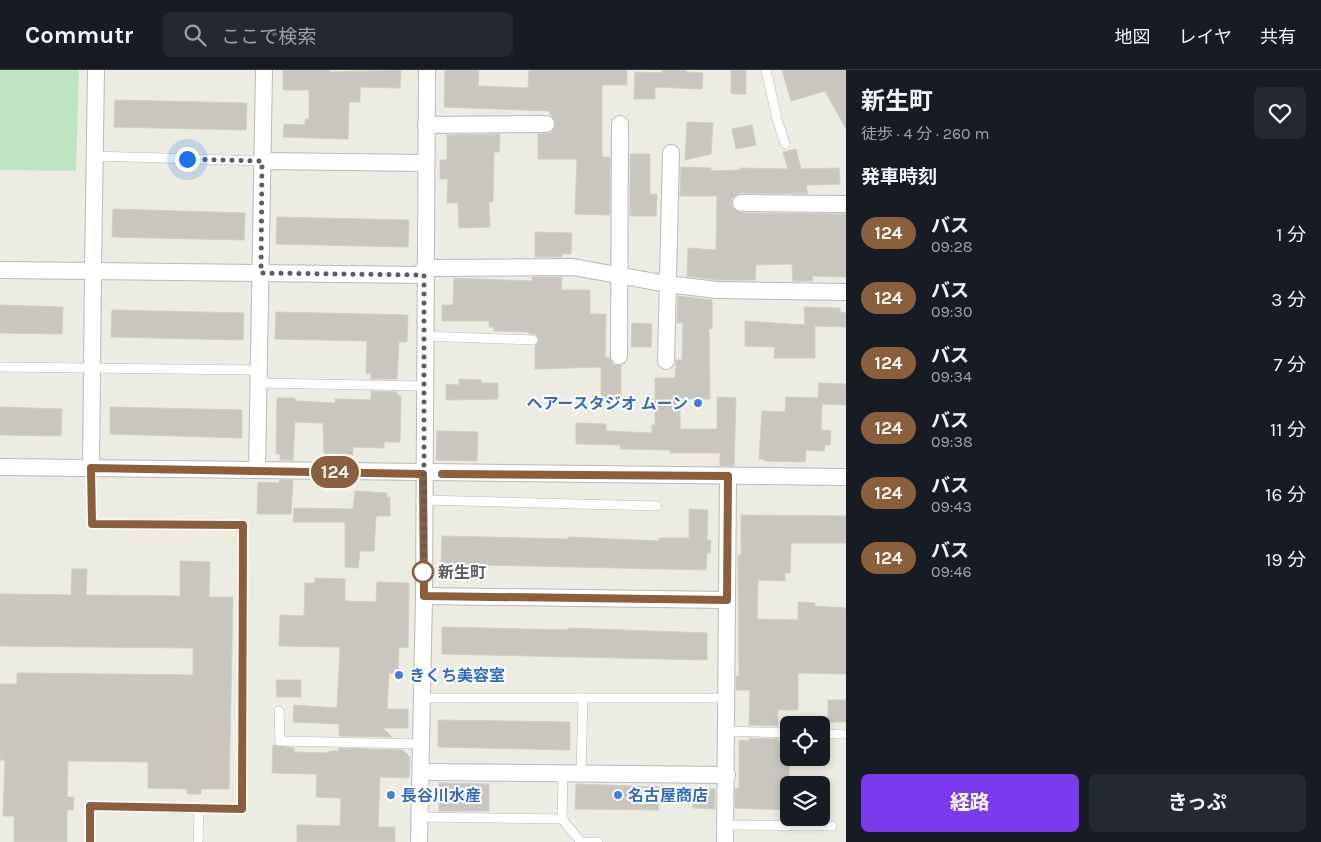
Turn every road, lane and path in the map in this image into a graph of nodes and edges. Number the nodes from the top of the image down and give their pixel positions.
1 (96, 70) edge
2 (264, 70) edge
3 (426, 70) edge
4 (766, 70) edge
5 (546, 124) dead end
6 (620, 124) dead end
7 (426, 125) junction
8 (785, 144) dead end
9 (671, 153) dead end
10 (93, 156) junction
11 (262, 161) junction
12 (425, 163) junction
13 (741, 203) dead end
14 (846, 204) edge
15 (0, 270) edge
16 (93, 271) junction
17 (424, 271) junction
18 (261, 273) junction
19 (619, 275) junction
20 (667, 284) junction
21 (846, 292) edge
22 (424, 336) junction
23 (533, 340) dead end
24 (619, 356) dead end
25 (666, 362) dead end
26 (0, 367) edge
27 (92, 368) junction
28 (259, 377) junction
29 (423, 386) junction
30 (0, 467) edge
31 (91, 468) junction
32 (257, 470) junction
33 (423, 474) junction
34 (728, 476) junction
35 (846, 477) edge
36 (423, 500) junction
37 (657, 506) dead end
38 (424, 596) junction
39 (727, 600) junction
40 (422, 698) junction
41 (583, 698) junction
42 (727, 698) junction
43 (279, 711) dead end
44 (727, 731) junction
45 (780, 733) edge
46 (830, 734) edge
47 (846, 734) edge
48 (421, 744) junction
49 (421, 772) junction
50 (563, 774) junction
51 (581, 774) junction
52 (727, 775) junction
53 (199, 809) junction
54 (420, 817) junction
55 (562, 819) junction
56 (726, 826) junction
57 (832, 826) dead end
58 (90, 842) edge
59 (198, 842) edge
60 (419, 842) edge
61 (582, 842) edge
62 (598, 842) edge
63 (725, 842) edge

1 - 10 street
2 - 11 street
3 - 7 street
4 - 8 lane
5 - 7 street
6 - 19 street
7 - 12 street
9 - 20 street
10 - 11 lane
10 - 16 street
11 - 12 street
11 - 18 street
12 - 17 street
13 - 14 street
15 - 16 street
16 - 18 street
16 - 27 street
17 - 18 street
17 - 19 street
17 - 22 street
18 - 28 street
19 - 20 street
19 - 24 street
20 - 21 street
20 - 25 street
22 - 23 lane
22 - 29 street
26 - 27 lane
27 - 28 lane
27 - 31 street
28 - 29 lane
28 - 32 street
29 - 33 street
30 - 31 street
31 - 32 street
31 - 53 lane
32 - 33 street
33 - 34 street
33 - 36 street
34 - 35 street
34 - 39 street
36 - 37 lane
36 - 38 street
38 - 39 street
38 - 40 street
39 - 42 street
40 - 41 lane
40 - 48 street
41 - 42 lane
41 - 51 lane
42 - 44 street
43 - 48 lane
44 - 45 lane
44 - 52 street
46 - 47 lane
48 - 49 street
49 - 50 street
49 - 54 street
50 - 51 street
50 - 55 lane
51 - 52 street
52 - 56 street
53 - 58 lane
53 - 59 lane
54 - 55 lane
54 - 60 street
55 - 61 lane
56 - 57 lane
56 - 63 street
61 - 62 lane

